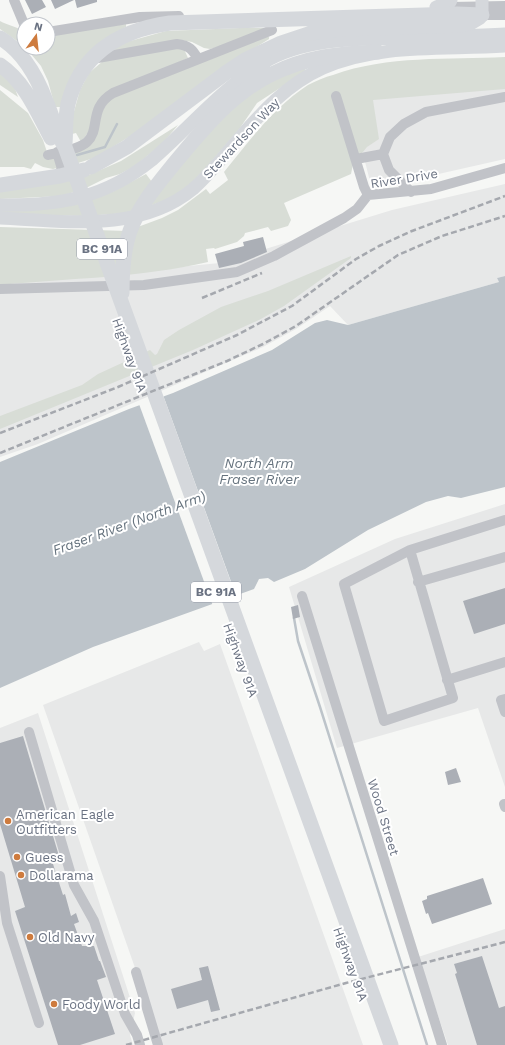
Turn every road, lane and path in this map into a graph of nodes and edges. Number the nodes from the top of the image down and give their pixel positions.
1 (14, 0) edge
2 (452, 0) edge
3 (505, 6) edge
4 (436, 7) junction
5 (482, 7) edge
6 (505, 15) edge
7 (21, 16) edge
8 (270, 25) junction
9 (56, 31) edge
10 (505, 34) edge
11 (0, 38) edge
12 (276, 45) junction
13 (505, 46) edge
14 (0, 50) edge
15 (378, 52) junction
16 (92, 59) junction
17 (198, 59) junction
18 (264, 62) junction
19 (0, 65) edge
20 (336, 96) dead end
21 (505, 97) edge
22 (58, 144) junction
23 (383, 154) junction
24 (356, 159) junction
25 (91, 167) junction
26 (505, 168) edge
27 (58, 176) junction
28 (0, 185) edge
29 (411, 192) junction
30 (368, 195) junction
31 (0, 205) edge
32 (0, 218) edge
33 (0, 289) edge
34 (122, 304) junction
35 (505, 520) edge
36 (410, 550) junction
37 (505, 557) edge
38 (418, 582) junction
39 (302, 596) dead end
40 (505, 662) edge
41 (447, 680) junction
42 (505, 699) edge
43 (505, 712) edge
44 (28, 732) dead end
45 (0, 876) edge
46 (136, 972) dead end
47 (39, 1024) dead end
48 (140, 1045) edge
49 (158, 1045) edge
50 (381, 1045) edge
51 (391, 1045) edge
52 (442, 1045) edge

1 - 7 street
2 - 4 main road
3 - 5 street
4 - 5 street
4 - 9 street
5 - 6 street
5 - 8 highway
5 - 12 highway
8 - 12 street
8 - 16 highway
8 - 17 street
10 - 18 main road
11 - 22 highway
12 - 25 highway
13 - 15 main road, Stewardson Way
14 - 22 highway
15 - 32 main road, Stewardson Way
15 - 34 highway
16 - 17 street
16 - 22 highway
17 - 22 street
18 - 25 highway
18 - 31 main road
19 - 22 highway
20 - 24 street
21 - 23 street
22 - 27 street
22 - 34 highway, Highway 91A / BC 91A
22 - 50 highway, Highway 91A / BC 91A
23 - 24 street
23 - 29 street
24 - 30 street
25 - 27 highway
26 - 29 street, River Drive
27 - 28 highway
29 - 30 street, River Drive
30 - 33 street, River Drive
34 - 51 highway, Highway 91A / BC 91A
35 - 36 street
36 - 38 street
36 - 41 street
37 - 38 street
38 - 41 street
39 - 52 street, Wood Street
40 - 41 street
42 - 43 street
44 - 48 street
45 - 47 street
46 - 49 street

